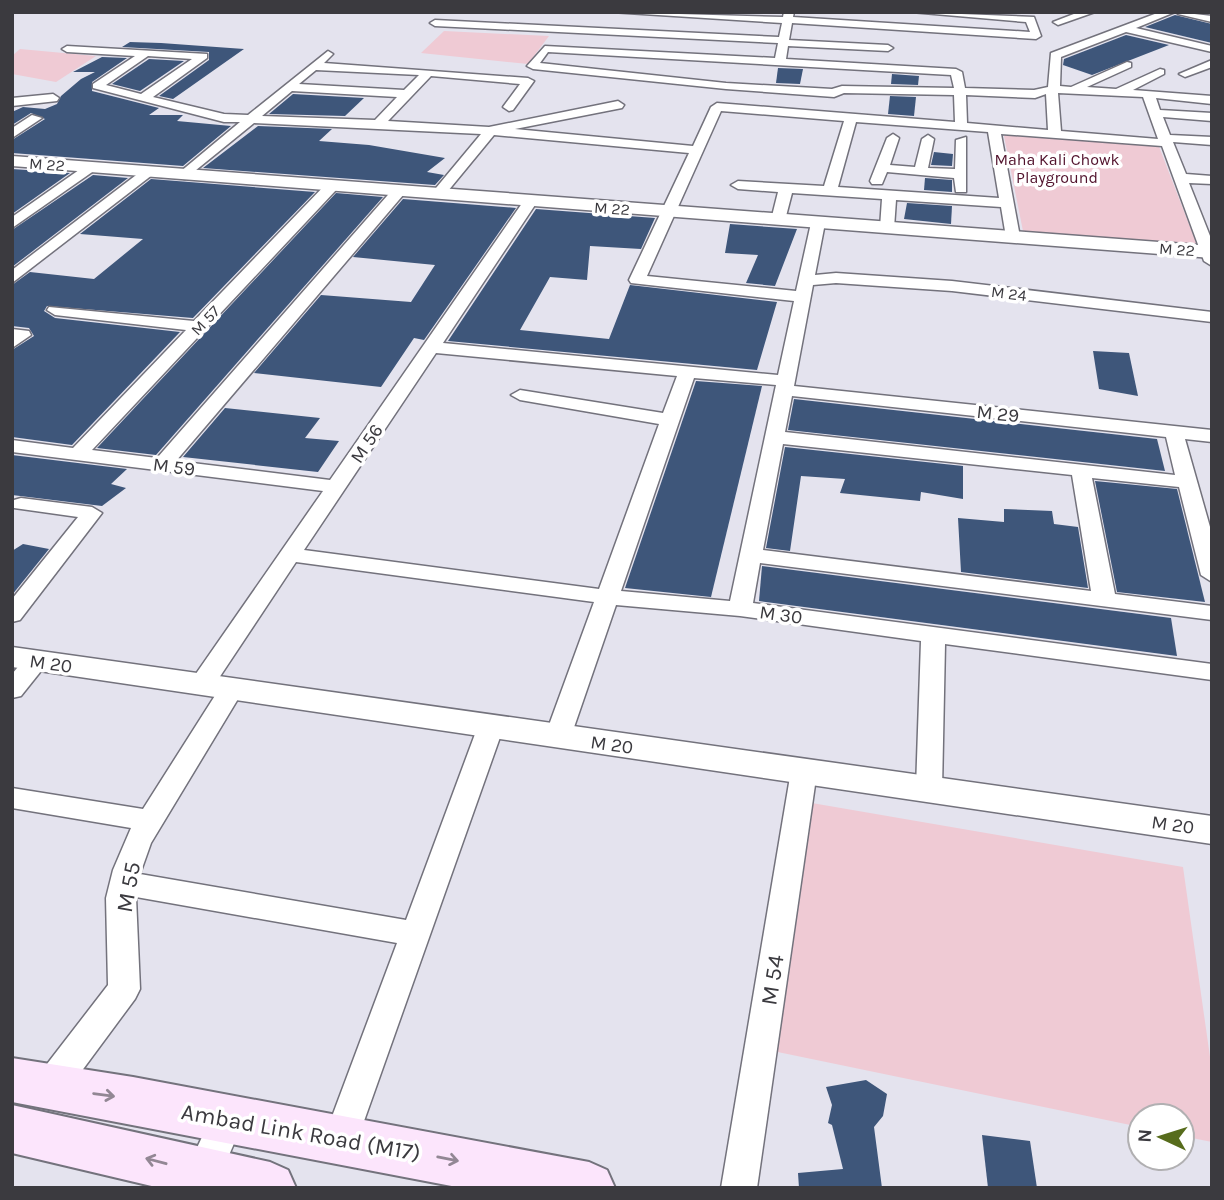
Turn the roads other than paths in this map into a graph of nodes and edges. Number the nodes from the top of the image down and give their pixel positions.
1 (616, 12) edge
2 (916, 12) edge
3 (1090, 12) edge
4 (1149, 12) edge
5 (1182, 12) edge
6 (1168, 13) edge
7 (788, 17) edge
8 (1212, 19) edge
9 (435, 23) dead end
10 (1058, 23) dead end
11 (1126, 29) junction
12 (784, 41) junction
13 (888, 48) dead end
14 (1212, 48) edge
15 (67, 49) dead end
16 (146, 53) junction
17 (328, 54) dead end
18 (1212, 63) edge
19 (1126, 65) dead end
20 (313, 66) junction
21 (428, 72) junction
22 (769, 72) junction
23 (1160, 72) dead end
24 (1185, 74) dead end
25 (726, 86) junction
26 (288, 87) junction
27 (1052, 89) junction
28 (628, 90) junction
29 (1073, 90) junction
30 (960, 91) junction
31 (1119, 92) junction
32 (834, 93) junction
33 (407, 94) junction
34 (1148, 94) junction
35 (143, 97) junction
36 (53, 98) dead end
37 (1212, 100) edge
38 (12, 102) edge
39 (880, 105) junction
40 (509, 107) dead end
41 (718, 107) junction
42 (827, 116) junction
43 (1212, 117) edge
44 (36, 118) dead end
45 (851, 118) junction
46 (248, 120) junction
47 (378, 124) junction
48 (994, 129) junction
49 (491, 130) junction
50 (601, 130) junction
51 (1212, 130) edge
52 (962, 133) junction
53 (12, 134) edge
54 (1055, 134) junction
55 (1163, 134) junction
56 (893, 138) dead end
57 (928, 139) dead end
58 (1212, 141) edge
59 (698, 150) junction
60 (12, 162) edge
61 (1210, 163) edge
62 (91, 168) junction
63 (921, 171) junction
64 (149, 172) junction
65 (185, 175) junction
66 (879, 175) junction
67 (1179, 178) junction
68 (1212, 180) edge
69 (831, 184) junction
70 (738, 185) dead end
71 (332, 186) junction
72 (961, 187) junction
73 (786, 188) junction
74 (399, 191) junction
75 (438, 194) junction
76 (889, 195) junction
77 (530, 201) junction
78 (1007, 203) junction
79 (668, 212) junction
80 (778, 220) junction
81 (818, 223) junction
82 (12, 224) edge
83 (1204, 224) edge
84 (887, 228) junction
85 (1013, 237) junction
86 (1210, 255) edge
87 (12, 278) edge
88 (805, 289) junction
89 (55, 310) dead end
90 (1212, 317) edge
91 (199, 327) junction
92 (12, 334) edge
93 (12, 343) edge
94 (431, 347) junction
95 (687, 373) junction
96 (785, 386) junction
97 (520, 395) dead end
98 (670, 420) junction
99 (1174, 432) junction
100 (1212, 436) edge
101 (775, 437) junction
102 (12, 446) edge
103 (78, 454) junction
104 (162, 465) junction
105 (1082, 471) junction
106 (1188, 482) junction
107 (336, 486) junction
108 (15, 506) edge
109 (290, 555) junction
110 (751, 555) junction
111 (1212, 575) edge
112 (609, 597) junction
113 (1104, 598) junction
114 (740, 609) junction
115 (1212, 613) edge
116 (12, 615) edge
117 (933, 635) junction
118 (24, 659) edge
119 (1212, 672) edge
120 (217, 687) junction
121 (12, 690) edge
122 (491, 726) junction
123 (558, 736) junction
124 (804, 771) junction
125 (929, 789) junction
126 (12, 798) edge
127 (150, 821) junction
128 (1212, 830) edge
129 (124, 883) junction
130 (416, 934) junction
131 (31, 1084) edge
132 (227, 1120) junction
133 (12, 1129) edge
134 (341, 1138) junction
135 (200, 1181) edge
136 (270, 1188) edge
137 (589, 1188) edge
138 (739, 1188) edge

1 - 7 street
2 - 7 street
3 - 10 street
4 - 6 street
5 - 8 street
6 - 11 street
7 - 12 street
9 - 12 street
11 - 14 street
11 - 27 street
12 - 13 street
12 - 22 street
15 - 16 street
16 - 35 street
16 - 35 street
17 - 20 street
18 - 24 street
19 - 29 street
20 - 21 street
20 - 26 street
21 - 33 street
21 - 40 street
22 - 25 street
22 - 28 street
22 - 30 street
22 - 32 street
23 - 31 street
25 - 28 street
25 - 41 street
26 - 33 street
26 - 46 street
27 - 29 street
27 - 30 street
27 - 54 street
28 - 49 street
28 - 50 street
29 - 31 street
30 - 39 street
30 - 52 street
31 - 34 street
32 - 39 street
32 - 42 street
33 - 47 street
34 - 37 street
34 - 55 street
35 - 46 street
36 - 38 street
39 - 45 street
39 - 52 street
41 - 42 street
41 - 59 street
42 - 45 street
43 - 55 street
44 - 53 street
45 - 69 street
46 - 47 street
46 - 65 street
47 - 49 street
48 - 52 street
48 - 54 street
48 - 78 street
49 - 50 street
49 - 75 street
50 - 59 street
51 - 55 street
52 - 72 street
54 - 55 street
55 - 58 street
55 - 61 street
55 - 67 street
56 - 66 street
57 - 63 street
59 - 79 street
60 - 62 street, M 22
62 - 64 street, M 22
62 - 82 street
63 - 66 street
63 - 72 street
64 - 65 street, M 22
64 - 87 street
65 - 71 street, M 22
66 - 69 street
66 - 72 street
67 - 68 street
67 - 83 street
69 - 73 street
69 - 76 street
70 - 73 street
71 - 74 street, M 22
71 - 91 street, M 57
72 - 76 street
72 - 78 street
73 - 80 street
74 - 75 street, M 22
74 - 104 street
75 - 77 street, M 22
76 - 84 street
77 - 79 street, M 22
77 - 94 street, M 56
78 - 85 street
79 - 80 street, M 22
79 - 88 street, M 24
80 - 81 street, M 22
81 - 84 street, M 22
81 - 88 street, M 30
83 - 86 street
84 - 85 street, M 22
85 - 86 street, M 22
88 - 90 street, M 24
88 - 96 street, M 30
89 - 91 street
91 - 103 street, M 57
92 - 93 street
94 - 95 street, M 29
94 - 107 street, M 56
95 - 96 street, M 29
95 - 98 street
96 - 99 street, M 29
96 - 101 street, M 30
97 - 98 street
98 - 112 street
99 - 100 street, M 29
99 - 106 street
101 - 105 street
101 - 110 street, M 30
102 - 103 street, M 59
103 - 104 street, M 59
104 - 107 street, M 59
105 - 106 street
105 - 113 street
106 - 111 street
107 - 109 street, M 56
108 - 116 street
109 - 112 street
109 - 120 street, M 56
110 - 113 street
110 - 114 street, M 30
112 - 114 street
112 - 123 street
113 - 115 street
114 - 117 street, M 30
117 - 119 street, M 30
117 - 125 street
118 - 120 street, M 20
118 - 121 street
120 - 122 street, M 20
120 - 127 street, M 55
122 - 123 street, M 20
122 - 130 street
123 - 124 street, M 20
124 - 125 street, M 20
124 - 138 street, M 54
125 - 128 street, M 20
126 - 127 street
127 - 129 street, M 55
129 - 130 street
129 - 131 street, M 55
130 - 134 street
131 -> 132 main road, Ambad Link Road (M17)
132 - 134 main road, Ambad Link Road (M17)
132 - 135 street
135 -> 133 main road
134 -> 137 main road, Ambad Link Road (M17)
135 - 136 main road

